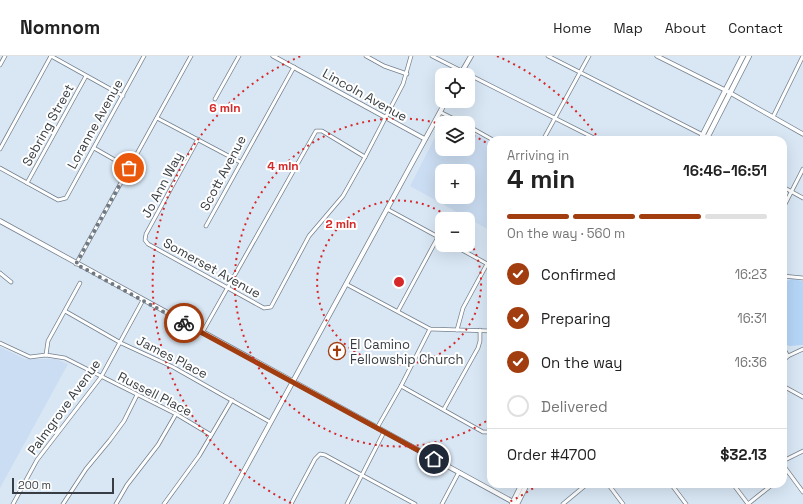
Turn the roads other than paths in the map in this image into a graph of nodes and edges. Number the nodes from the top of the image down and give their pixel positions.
1 (5, 56) edge
2 (51, 56) edge
3 (139, 56) edge
4 (191, 56) edge
5 (239, 56) edge
6 (273, 56) edge
7 (366, 56) edge
8 (411, 56) edge
9 (432, 56) edge
10 (471, 56) edge
11 (548, 56) edge
12 (589, 56) edge
13 (657, 56) edge
14 (743, 56) edge
15 (749, 56) edge
16 (803, 56) edge
17 (143, 57) edge
18 (0, 65) edge
19 (294, 67) junction
20 (452, 68) edge
21 (464, 68) edge
22 (580, 73) junction
23 (407, 74) junction
24 (86, 76) junction
25 (475, 80) edge
26 (727, 91) junction
27 (123, 96) junction
28 (215, 99) dead end
29 (442, 108) edge
30 (440, 112) junction
31 (448, 116) edge
32 (773, 117) junction
33 (157, 118) junction
34 (385, 118) junction
35 (555, 118) junction
36 (475, 130) edge
37 (803, 134) edge
38 (545, 136) edge
39 (590, 136) edge
40 (703, 136) edge
41 (705, 136) edge
42 (487, 137) edge
43 (425, 139) junction
44 (198, 140) junction
45 (94, 148) junction
46 (0, 149) edge
47 (365, 157) junction
48 (240, 162) junction
49 (0, 168) edge
50 (129, 168) junction
51 (803, 169) edge
52 (27, 184) junction
53 (787, 189) edge
54 (792, 192) junction
55 (803, 198) edge
56 (787, 201) edge
57 (388, 209) junction
58 (0, 221) edge
59 (206, 226) dead end
60 (435, 235) edge
61 (145, 240) joint
62 (435, 243) edge
63 (466, 252) edge
64 (76, 264) junction
65 (487, 264) joint
66 (0, 273) edge
67 (787, 276) edge
68 (803, 278) edge
69 (11, 282) dead end
70 (80, 283) dead end
71 (346, 284) junction
72 (229, 288) junction
73 (143, 300) junction
74 (65, 311) junction
75 (398, 311) junction
76 (430, 329) junction
77 (457, 330) junction
78 (480, 330) junction
79 (487, 331) edge
80 (202, 333) junction
81 (0, 343) edge
82 (121, 343) junction
83 (803, 349) edge
84 (46, 355) junction
85 (788, 356) edge
86 (101, 377) junction
87 (293, 382) junction
88 (401, 386) junction
89 (787, 388) edge
90 (137, 396) junction
91 (803, 397) edge
92 (232, 400) junction
93 (444, 409) junction
94 (176, 414) junction
95 (270, 422) junction
96 (376, 428) junction
97 (384, 432) junction
98 (487, 432) edge
99 (211, 435) junction
100 (803, 451) edge
101 (787, 459) edge
102 (460, 472) junction
103 (788, 473) edge
104 (362, 475) junction
105 (487, 487) edge
106 (488, 488) edge
107 (521, 488) edge
108 (524, 488) edge
109 (582, 488) edge
110 (611, 488) edge
111 (673, 488) edge
112 (736, 488) edge
113 (768, 488) edge
114 (803, 492) edge
115 (515, 503) edge
116 (13, 504) edge
117 (63, 504) edge
118 (116, 504) edge
119 (164, 504) edge
120 (226, 504) edge
121 (291, 504) edge
122 (347, 504) edge
123 (415, 504) edge
124 (442, 504) edge
125 (563, 504) edge
126 (623, 504) edge
127 (686, 504) edge
128 (748, 504) edge

1 - 18 street
2 - 24 street
2 - 46 street
3 - 17 street
4 - 33 street
5 - 28 street
6 - 19 street, Lincoln Avenue
7 - 23 street
8 - 23 street
9 - 20 street
10 - 21 main road
11 - 22 street
12 - 22 street
13 - 26 street
14 - 26 main road
15 - 26 main road
16 - 32 street
17 - 27 street, Loranne Avenue
19 - 34 street, Lincoln Avenue
19 - 48 street, Scott Avenue
22 - 35 street
22 - 40 street
23 - 34 street
24 - 27 street
24 - 52 street, Sebring Street
25 - 35 street
26 - 32 street
26 - 41 main road
27 - 45 street, Loranne Avenue
29 - 30 main road
30 - 31 street
30 - 43 main road
32 - 37 street
33 - 44 street
33 - 50 street
34 - 43 street, Lincoln Avenue
34 - 47 street
35 - 38 street
35 - 39 street
36 - 42 street
43 - 57 main road
44 - 48 street
44 - 61 street, Jo Ann Way
45 - 50 street
45 - 52 street, Loranne Avenue
47 - 72 street, Somerset Avenue
47 - 72 street
48 - 59 street, Scott Avenue
49 - 52 street
50 - 64 street
51 - 54 street
53 - 54 street
54 - 55 street
54 - 56 street
57 - 60 street
57 - 71 main road
58 - 64 main road
61 - 72 street, Somerset Avenue
62 - 75 street
63 - 65 street
64 - 73 main road
65 - 77 street
66 - 69 street
67 - 68 street
70 - 74 street
71 - 75 street
71 - 87 main road
72 - 80 street
73 - 80 main road
73 - 82 street, Palmgrove Avenue
74 - 82 street, James Place
74 - 84 street
75 - 76 street
76 - 77 street
76 - 88 street
77 - 78 street
78 - 79 street
78 - 93 street
80 - 87 main road
81 - 84 street, Russell Place
82 - 86 street, Palmgrove Avenue
82 - 92 street, James Place
83 - 85 street
84 - 86 street, Russell Place
86 - 90 street, Russell Place
86 - 116 street, Palmgrove Avenue
87 - 95 main road
87 - 96 main road
88 - 93 street
88 - 96 street
89 - 91 street
90 - 94 street, Russell Place
90 - 117 street
92 - 95 street, James Place
92 - 99 street
93 - 98 street
94 - 99 street, Russell Place
94 - 118 street
95 - 120 main road
96 - 97 main road
97 - 102 main road
97 - 104 street
99 - 119 street
100 - 101 street
102 - 105 main road
102 - 124 street
103 - 114 street
104 - 121 street
104 - 122 street
104 - 123 street
106 - 115 main road
107 - 115 main road
108 - 115 main road
109 - 125 street
110 - 126 street
111 - 127 street
112 - 128 street
113 - 128 street

